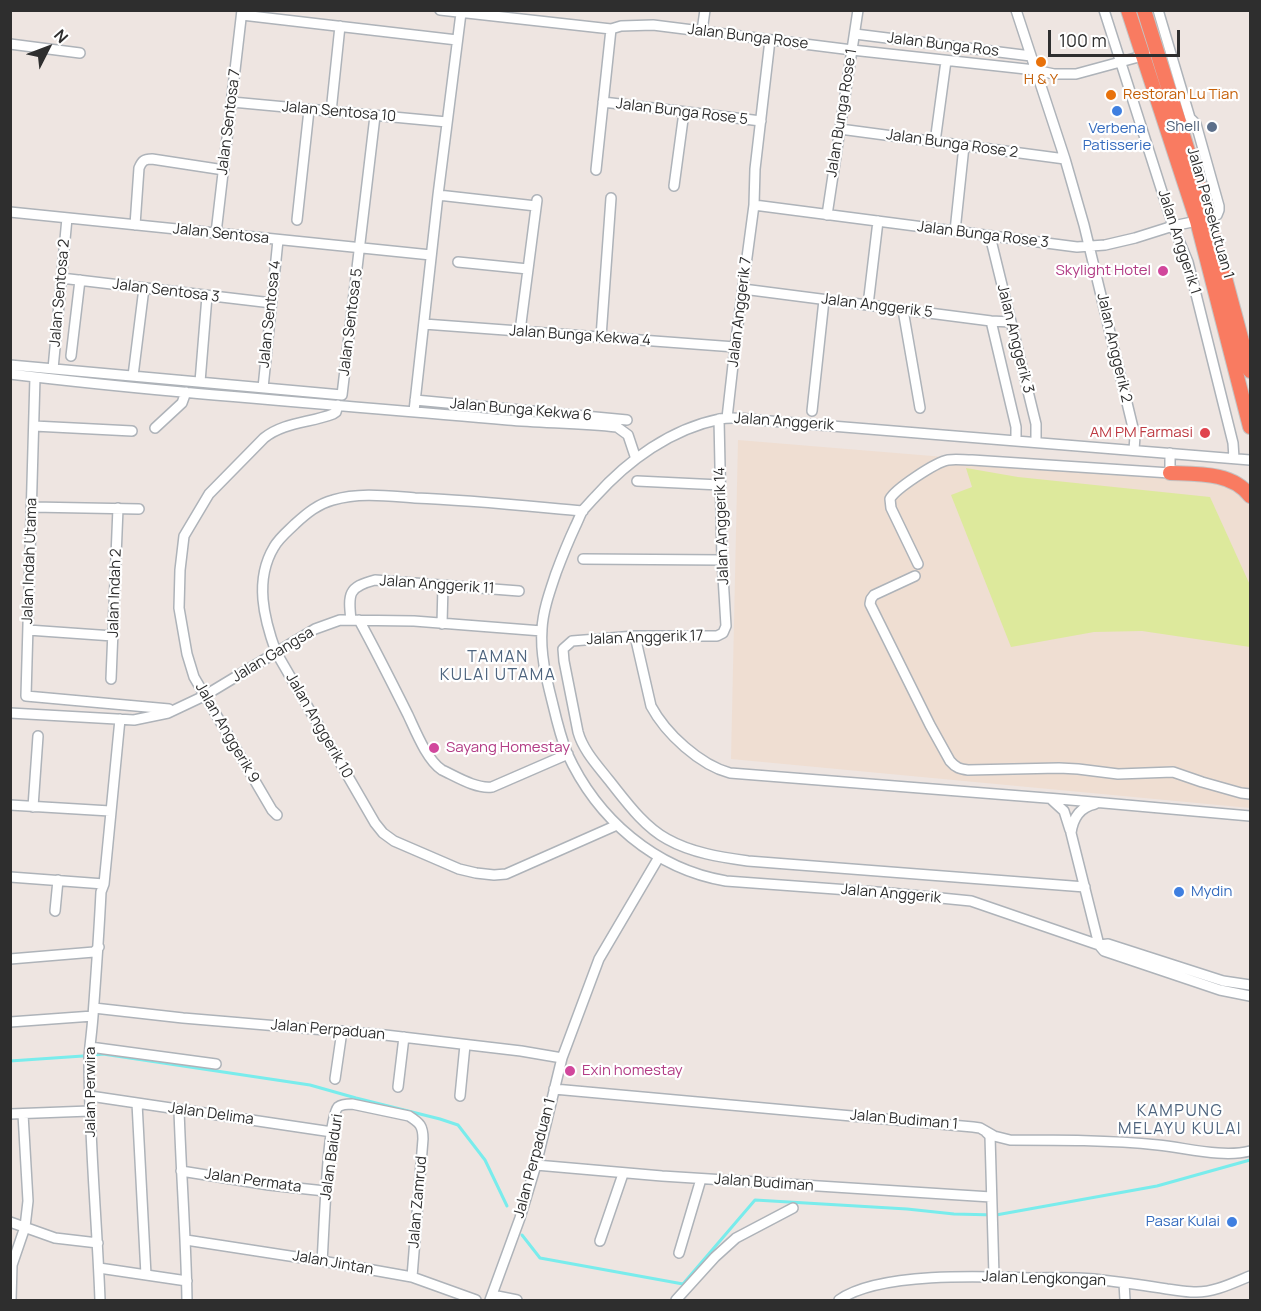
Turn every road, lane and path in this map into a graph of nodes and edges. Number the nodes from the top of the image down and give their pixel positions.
1 (441, 10) edge
2 (705, 10) edge
3 (858, 10) edge
4 (1016, 10) edge
5 (1104, 10) edge
6 (1128, 10) edge
7 (1144, 10) edge
8 (1158, 10) edge
9 (242, 13) edge
10 (461, 13) junction
11 (340, 26) junction
12 (611, 29) junction
13 (702, 31) junction
14 (855, 34) junction
15 (457, 40) junction
16 (770, 40) junction
17 (10, 44) edge
18 (852, 50) junction
19 (1157, 52) junction
20 (80, 53) dead end
21 (1031, 56) junction
22 (1143, 56) junction
23 (946, 61) junction
24 (1121, 63) junction
25 (1035, 70) junction
26 (232, 102) junction
27 (603, 102) junction
28 (309, 110) junction
29 (331, 112) junction
30 (684, 112) junction
31 (375, 116) junction
32 (761, 121) junction
33 (447, 122) junction
34 (1179, 122) junction
35 (840, 129) junction
36 (935, 142) junction
37 (964, 146) junction
38 (1065, 159) junction
39 (224, 170) junction
40 (596, 170) dead end
41 (674, 186) dead end
42 (438, 195) junction
43 (611, 198) dead end
44 (754, 205) junction
45 (10, 212) edge
46 (827, 214) junction
47 (67, 218) junction
48 (297, 220) dead end
49 (1203, 220) junction
50 (879, 221) junction
51 (135, 225) junction
52 (1173, 226) junction
53 (955, 231) junction
54 (216, 233) junction
55 (990, 236) junction
56 (278, 240) junction
57 (1090, 246) junction
58 (360, 248) junction
59 (431, 255) junction
60 (458, 262) dead end
61 (528, 269) junction
62 (61, 278) junction
63 (80, 280) junction
64 (144, 288) junction
65 (743, 289) junction
66 (207, 296) junction
67 (824, 300) junction
68 (272, 303) junction
69 (868, 305) junction
70 (903, 310) junction
71 (991, 321) junction
72 (1011, 322) junction
73 (424, 324) junction
74 (520, 331) junction
75 (601, 337) junction
76 (735, 347) junction
77 (70, 356) dead end
78 (10, 365) edge
79 (52, 369) junction
80 (1251, 371) edge
81 (10, 374) edge
82 (133, 376) junction
83 (35, 377) junction
84 (200, 382) junction
85 (263, 388) junction
86 (186, 392) junction
87 (340, 400) junction
88 (415, 400) junction
89 (920, 408) dead end
90 (414, 411) junction
91 (812, 411) dead end
92 (723, 419) junction
93 (627, 420) dead end
94 (34, 426) junction
95 (1251, 427) edge
96 (155, 428) dead end
97 (132, 431) dead end
98 (1017, 440) junction
99 (1036, 442) junction
100 (1134, 450) junction
101 (1170, 453) junction
102 (1234, 458) junction
103 (636, 459) junction
104 (1251, 460) edge
105 (1170, 473) junction
106 (637, 482) dead end
107 (720, 485) junction
108 (1251, 496) edge
109 (32, 507) junction
110 (118, 508) junction
111 (139, 508) dead end
112 (583, 511) junction
113 (583, 559) dead end
114 (722, 560) junction
115 (918, 564) dead end
116 (915, 576) dead end
117 (443, 585) junction
118 (519, 591) dead end
119 (355, 620) junction
120 (442, 624) junction
121 (28, 630) junction
122 (542, 632) junction
123 (723, 633) joint
124 (113, 636) junction
125 (635, 636) junction
126 (276, 652) junction
127 (111, 679) dead end
128 (204, 696) junction
129 (173, 711) junction
130 (10, 713) edge
131 (120, 720) junction
132 (38, 736) dead end
133 (568, 754) junction
134 (1251, 794) edge
135 (1050, 798) junction
136 (1103, 803) junction
137 (10, 805) edge
138 (33, 807) junction
139 (110, 811) junction
140 (277, 814) dead end
141 (1251, 816) edge
142 (617, 825) junction
143 (1071, 833) junction
144 (659, 857) junction
145 (10, 878) edge
146 (58, 880) junction
147 (104, 884) junction
148 (1085, 888) junction
149 (55, 911) dead end
150 (1099, 945) junction
151 (99, 947) junction
152 (10, 959) edge
153 (1251, 985) edge
154 (1221, 986) junction
155 (1251, 996) edge
156 (94, 1012) junction
157 (10, 1022) edge
158 (342, 1031) junction
159 (404, 1037) junction
160 (465, 1045) junction
161 (90, 1055) junction
162 (562, 1058) junction
163 (216, 1064) dead end
164 (335, 1079) dead end
165 (398, 1088) dead end
166 (554, 1089) junction
167 (90, 1096) junction
168 (460, 1096) dead end
169 (137, 1103) junction
170 (179, 1109) junction
171 (90, 1111) junction
172 (10, 1114) edge
173 (23, 1114) junction
174 (422, 1127) joint
175 (332, 1132) junction
176 (986, 1132) junction
177 (1251, 1151) edge
178 (536, 1164) junction
179 (181, 1171) junction
180 (623, 1173) junction
181 (701, 1179) junction
182 (325, 1191) junction
183 (991, 1197) junction
184 (793, 1208) dead end
185 (10, 1222) edge
186 (25, 1227) junction
187 (186, 1240) junction
188 (600, 1241) dead end
189 (98, 1243) junction
190 (679, 1253) dead end
191 (322, 1261) junction
192 (99, 1268) junction
193 (146, 1275) junction
194 (994, 1276) junction
195 (1251, 1276) edge
196 (412, 1277) junction
197 (187, 1281) junction
198 (1124, 1283) junction
199 (491, 1298) edge
200 (11, 1300) edge
201 (100, 1300) edge
202 (187, 1300) edge
203 (476, 1300) edge
204 (517, 1300) edge
205 (676, 1300) edge
206 (839, 1300) edge
207 (1125, 1300) edge

1 - 10 street, Jalan Bunga Rose
2 - 13 street
3 - 14 street, Jalan Bunga Rose 1
4 - 21 street
5 - 24 street, Jalan Anggerik 1
6 - 22 highway, Jalan Persekutuan 1
7 - 19 highway, Jalan Persekutuan 1
8 - 34 street
9 - 11 street
9 - 26 street, Jalan Sentosa 7
10 - 12 street, Jalan Bunga Rose
10 - 15 street
11 - 15 street
11 - 29 street
12 - 13 street, Jalan Bunga Rose
12 - 27 street
13 - 16 street, Jalan Bunga Rose
14 - 18 street, Jalan Bunga Rose 1
14 - 21 street, Jalan Bunga Ros
15 - 33 street
16 - 18 street, Jalan Bunga Rose
16 - 32 street, Jalan Anggerik 7
17 - 20 street
18 - 23 street, Jalan Bunga Rose
18 - 35 street, Jalan Bunga Rose 1
19 - 22 street, Jalan Bunga Rose
19 - 34 highway, Jalan Persekutuan 1
21 - 25 street
22 - 24 street, Jalan Bunga Rose
22 - 34 highway, Jalan Persekutuan 1
23 - 25 street, Jalan Bunga Rose
23 - 36 street
24 - 25 street, Jalan Bunga Rose
24 - 52 street, Jalan Anggerik 1
25 - 38 street
26 - 28 street, Jalan Sentosa 10
26 - 39 street, Jalan Sentosa 7
27 - 30 street, Jalan Bunga Rose 5
27 - 40 street
28 - 29 street, Jalan Sentosa 10
28 - 48 street
29 - 31 street, Jalan Sentosa 10
30 - 32 street, Jalan Bunga Rose 5
30 - 41 street
31 - 33 street, Jalan Sentosa 10
31 - 58 street, Jalan Sentosa 5
32 - 44 street, Jalan Anggerik 7
33 - 42 street
34 - 49 highway, Jalan Persekutuan 1
34 - 49 street
35 - 36 street, Jalan Bunga Rose 2
35 - 46 street, Jalan Bunga Rose 1
36 - 37 street, Jalan Bunga Rose 2
37 - 38 street, Jalan Bunga Rose 2
37 - 53 street
38 - 57 street
39 - 51 street
39 - 54 street, Jalan Sentosa 7
42 - 59 street
42 - 61 street
43 - 75 street
44 - 46 street, Jalan Bunga Rose 3
44 - 65 street, Jalan Anggerik 7
45 - 47 street, Jalan Sentosa
46 - 50 street, Jalan Bunga Rose 3
47 - 51 street, Jalan Sentosa
47 - 62 street, Jalan Sentosa 2
49 - 52 street, Jalan Bunga Rose 3
49 - 80 highway, Jalan Persekutuan 1
49 - 95 highway, Jalan Persekutuan 1
50 - 53 street, Jalan Bunga Rose 3
50 - 69 street
51 - 54 street, Jalan Sentosa
52 - 57 street, Jalan Bunga Rose 3
52 - 102 street, Jalan Anggerik 1
53 - 55 street, Jalan Bunga Rose 3
54 - 56 street, Jalan Sentosa
55 - 57 street, Jalan Bunga Rose 3
55 - 72 street, Jalan Anggerik 3
56 - 58 street, Jalan Sentosa
56 - 68 street, Jalan Sentosa 4
57 - 100 street, Jalan Anggerik 2
58 - 59 street, Jalan Sentosa
58 - 87 street, Jalan Sentosa 5
59 - 73 street
60 - 61 street
61 - 74 street
62 - 63 street, Jalan Sentosa 3
62 - 79 street, Jalan Sentosa 2
63 - 64 street, Jalan Sentosa 3
63 - 77 street
64 - 66 street, Jalan Sentosa 3
64 - 82 street
65 - 67 street, Jalan Anggerik 5
65 - 76 street, Jalan Anggerik 7
66 - 68 street, Jalan Sentosa 3
66 - 84 street
67 - 69 street, Jalan Anggerik 5
67 - 91 street
68 - 85 street, Jalan Sentosa 4
69 - 70 street, Jalan Anggerik 5
70 - 71 street, Jalan Anggerik 5
70 - 89 street
71 - 72 street, Jalan Anggerik 5
71 - 98 street
72 - 99 street, Jalan Anggerik 3
73 - 74 street, Jalan Bunga Kekwa 4
73 - 88 street
74 - 75 street, Jalan Bunga Kekwa 4
75 - 76 street, Jalan Bunga Kekwa 4
76 - 92 street, Jalan Anggerik 7
78 - 79 street
79 - 82 street
81 - 83 street
82 - 84 street
83 - 86 street
83 - 94 street, Jalan Indah Utama
84 - 85 street
85 - 87 street
86 - 87 street
86 - 96 street
87 - 90 street
87 - 128 street, Jalan Anggerik 9
88 - 90 street
88 - 93 street, Jalan Bunga Kekwa 6
90 - 103 street
92 - 98 street, Jalan Anggerik
92 - 103 street, Jalan Anggerik
92 - 107 street, Jalan Anggerik 14
94 - 97 street
94 - 109 street, Jalan Indah Utama
98 - 99 street, Jalan Anggerik
99 - 100 street, Jalan Anggerik
100 - 101 street, Jalan Anggerik
101 - 102 street, Jalan Anggerik
101 - 105 street
102 - 104 street, Jalan Anggerik
103 - 112 street, Jalan Anggerik
105 - 108 highway
105 - 115 street
106 - 107 street
107 - 114 street, Jalan Anggerik 14
109 - 110 street
109 - 121 street, Jalan Indah Utama
110 - 111 street
110 - 124 street, Jalan Indah 2
112 - 122 street, Jalan Anggerik
112 - 126 street, Jalan Anggerik 10
113 - 114 street
114 - 123 street, Jalan Anggerik 14
116 - 134 street
117 - 118 street, Jalan Anggerik 11
117 - 119 street, Jalan Anggerik 11
117 - 120 street
119 - 120 street, Jalan Gangsa
119 - 126 street, Jalan Gangsa
119 - 133 street, Jalan Anggerik 11
120 - 122 street, Jalan Gangsa
121 - 124 street
121 - 129 street, Jalan Indah Utama
122 - 133 street, Jalan Anggerik
123 - 125 street, Jalan Anggerik 17
124 - 127 street, Jalan Indah 2
125 - 135 street
125 - 148 street, Jalan Anggerik 17
126 - 128 street, Jalan Gangsa
126 - 142 street, Jalan Anggerik 10
128 - 129 street, Jalan Gangsa
128 - 140 street, Jalan Anggerik 9
129 - 131 street, Jalan Gangsa
130 - 131 street, Jalan Gangsa
131 - 139 street, Jalan Perwira
132 - 138 street
133 - 142 street, Jalan Anggerik
135 - 136 street
135 - 143 street
136 - 141 street
136 - 143 street
137 - 138 street
138 - 139 street
139 - 147 street, Jalan Perwira
142 - 144 street, Jalan Anggerik
143 - 148 street
144 - 150 street, Jalan Anggerik
144 - 162 street, Jalan Perpaduan 1
145 - 146 street
146 - 147 street
146 - 149 street
147 - 151 street, Jalan Perwira
148 - 150 street
150 - 154 street, Jalan Anggerik
151 - 152 street
151 - 156 street, Jalan Perwira
153 - 154 street, Jalan Anggerik
154 - 155 street, Jalan Anggerik
156 - 157 street, Jalan Perpaduan
156 - 158 street, Jalan Perpaduan
156 - 161 street, Jalan Perwira
158 - 159 street, Jalan Perpaduan
158 - 164 street
159 - 160 street, Jalan Perpaduan
159 - 165 street
160 - 162 street, Jalan Perpaduan
160 - 168 street
161 - 163 street
161 - 167 street, Jalan Perwira
162 - 166 street, Jalan Perpaduan 1
166 - 176 street, Jalan Budiman 1
166 - 178 street, Jalan Perpaduan 1
167 - 169 street, Jalan Delima
167 - 171 street, Jalan Perwira
169 - 170 street, Jalan Delima
169 - 193 street
170 - 175 street, Jalan Delima
170 - 179 street
171 - 173 street
171 - 189 street, Jalan Perwira
172 - 173 street
173 - 186 street
174 - 175 street, Jalan Baiduri
174 - 196 street, Jalan Zamrud
175 - 182 street, Jalan Baiduri
176 - 177 street, Jalan Budiman 1
176 - 183 street
178 - 180 street, Jalan Budiman
178 - 199 street, Jalan Perpaduan 1
179 - 182 street, Jalan Permata
179 - 187 street
180 - 181 street, Jalan Budiman
180 - 188 street
181 - 183 street, Jalan Budiman
181 - 190 street
182 - 191 street, Jalan Baiduri
183 - 194 street
184 - 205 street
185 - 186 street
186 - 189 street
186 - 200 street
187 - 191 street, Jalan Jintan
187 - 197 street
189 - 192 street, Jalan Perwira
191 - 196 street, Jalan Jintan
192 - 193 street
192 - 201 street, Jalan Perwira
193 - 197 street
194 - 198 street, Jalan Lengkongan
194 - 206 street, Jalan Lengkongan
195 - 198 street, Jalan Lengkongan
196 - 203 street, Jalan Jintan
197 - 202 street
198 - 207 street
199 - 204 street

